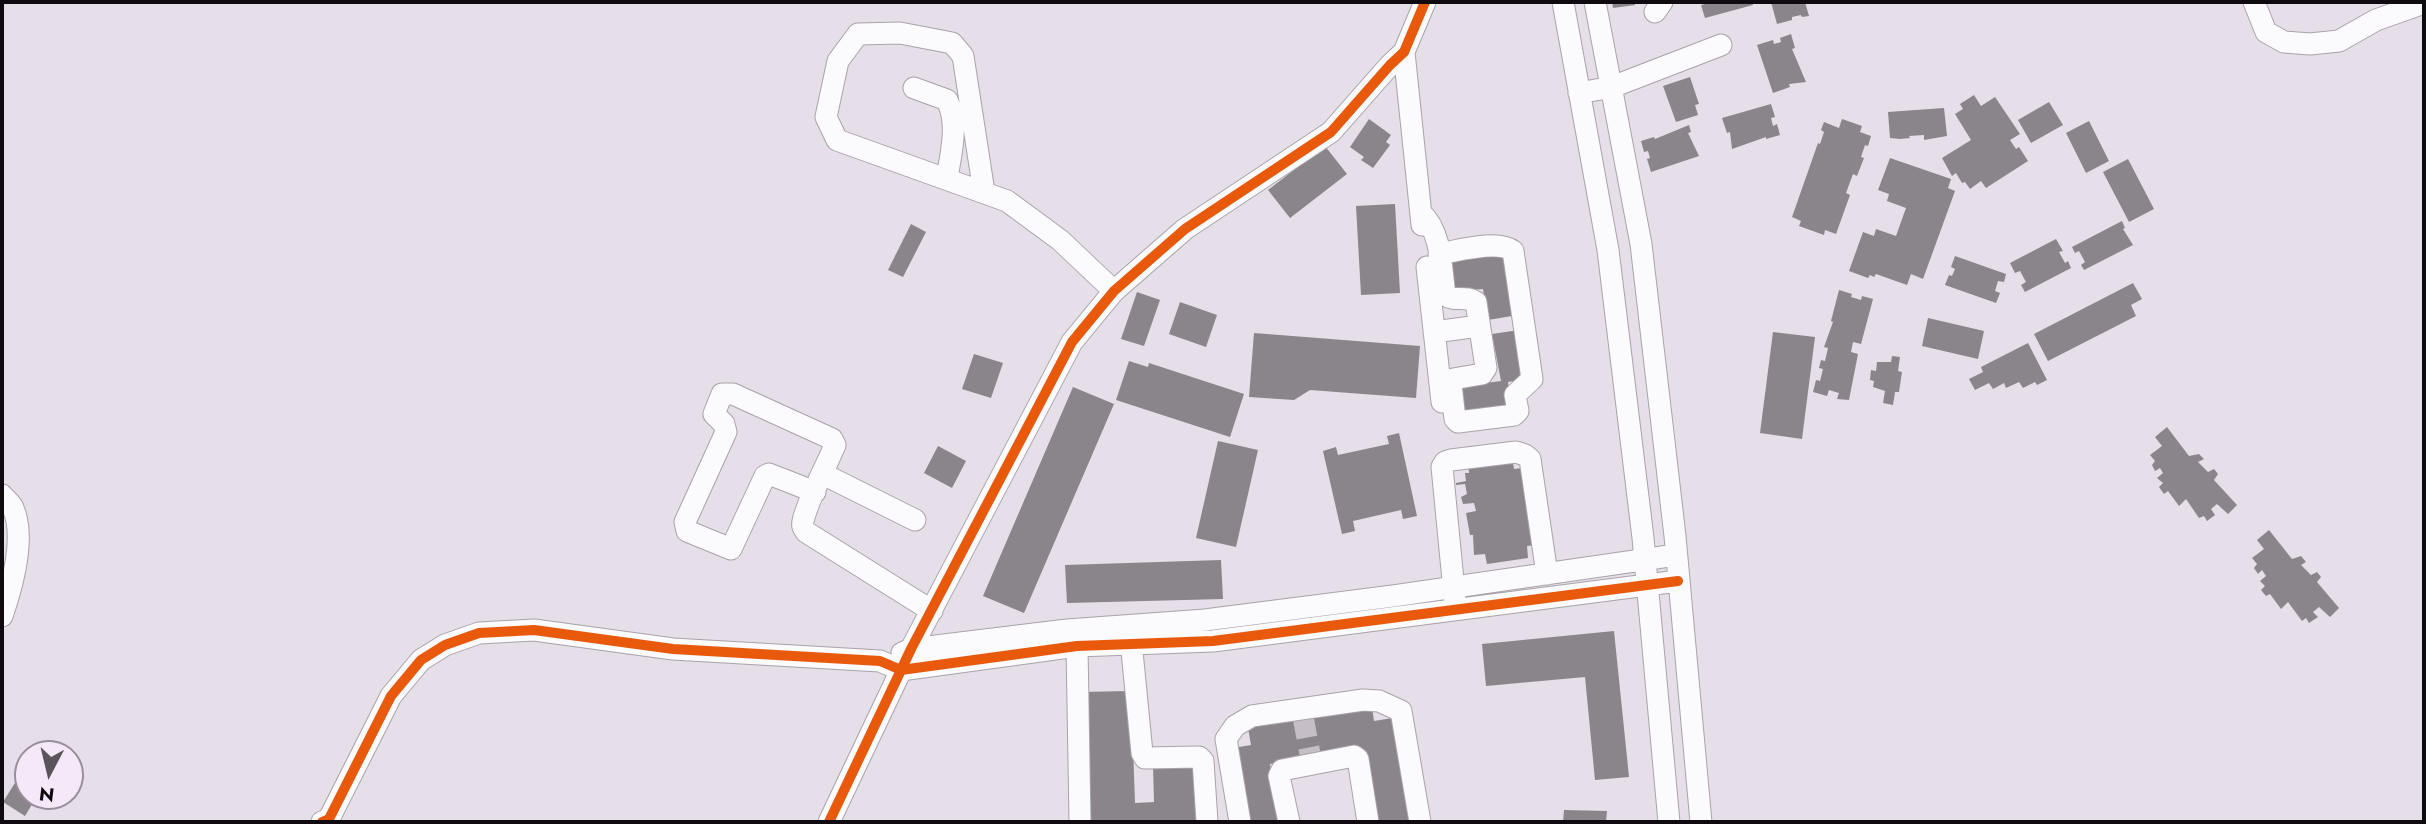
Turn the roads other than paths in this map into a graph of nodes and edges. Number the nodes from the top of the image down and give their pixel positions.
1 (1425, 2) edge
2 (1563, 2) edge
3 (1595, 2) edge
4 (2254, 2) edge
5 (2424, 3) edge
6 (1721, 45) dead end
7 (1404, 52) junction
8 (1612, 87) junction
9 (914, 88) dead end
10 (1579, 93) junction
11 (947, 178) junction
12 (984, 191) junction
13 (1421, 213) junction
14 (1641, 244) junction
15 (1608, 247) junction
16 (1438, 254) junction
17 (1114, 291) junction
18 (1479, 326) junction
19 (1434, 332) junction
20 (1442, 404) dead end
21 (819, 483) junction
22 (2, 495) edge
23 (915, 520) dead end
24 (1676, 555) junction
25 (1644, 559) junction
26 (1546, 574) junction
27 (1678, 580) junction
28 (1647, 585) junction
29 (1453, 587) junction
30 (1456, 610) junction
31 (932, 611) junction
32 (2, 615) edge
33 (1130, 635) junction
34 (1077, 646) junction
35 (911, 649) junction
36 (880, 661) junction
37 (901, 670) junction
38 (1696, 771) junction
39 (1664, 774) junction
40 (322, 822) edge
41 (829, 822) edge
42 (1080, 822) edge
43 (1207, 822) edge
44 (1240, 822) edge
45 (1289, 822) edge
46 (1368, 822) edge
47 (1420, 822) edge
48 (1669, 822) edge
49 (1701, 822) edge

1 - 7 street
2 - 10 street
3 - 8 street
4 - 5 street
6 - 8 street
7 - 13 street
7 - 17 street
8 - 10 street
8 - 14 street
9 - 11 street
10 - 15 street
11 - 12 street
11 - 12 street
12 - 17 street
13 - 16 street
13 - 19 street
14 - 15 street
14 - 24 street
15 - 25 street
16 - 18 street
16 - 18 street
17 - 31 street
18 - 19 street
19 - 20 street
21 - 21 street
21 - 23 street
21 - 31 street
22 - 32 street
24 - 25 street
24 - 27 street
25 - 26 street
25 - 28 street
26 - 29 street
26 - 29 street
27 - 28 street
27 - 38 street
28 - 30 street
28 - 39 street
29 - 30 street
29 - 33 street
30 - 33 street
31 - 35 street
33 - 34 street
33 - 35 street
33 - 43 street
34 - 37 street
34 - 42 street
35 - 36 street
35 - 37 street
36 - 37 street
36 - 40 street
37 - 41 street
38 - 39 street
38 - 49 street
39 - 48 street
44 - 47 street
45 - 46 street

